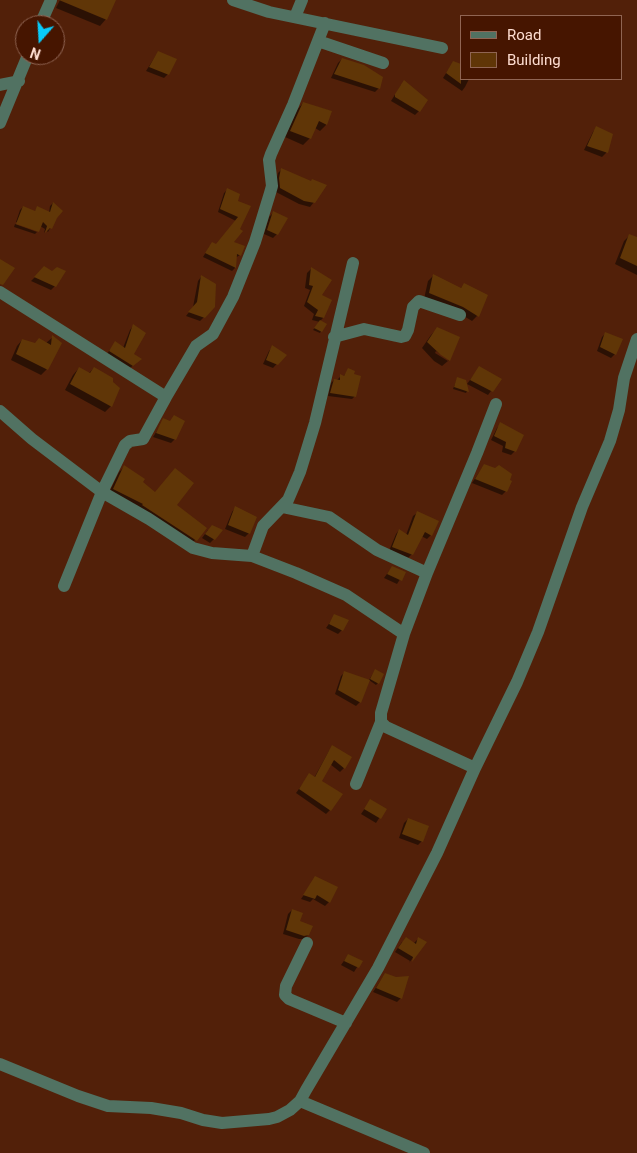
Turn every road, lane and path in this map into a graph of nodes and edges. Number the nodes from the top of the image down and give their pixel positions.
1 (51, 0) edge
2 (233, 0) edge
3 (302, 0) edge
4 (44, 15) edge
5 (295, 17) junction
6 (325, 23) junction
7 (318, 41) junction
8 (442, 48) dead end
9 (384, 63) dead end
10 (25, 65) edge
11 (19, 81) junction
12 (0, 85) edge
13 (0, 123) edge
14 (352, 263) dead end
15 (0, 292) edge
16 (460, 315) dead end
17 (334, 337) junction
18 (637, 339) edge
19 (166, 397) junction
20 (496, 404) dead end
21 (0, 411) edge
22 (102, 492) junction
23 (282, 507) junction
24 (252, 556) junction
25 (427, 572) junction
26 (64, 586) dead end
27 (404, 634) junction
28 (381, 722) junction
29 (475, 768) junction
30 (356, 784) dead end
31 (307, 943) dead end
32 (346, 1023) junction
33 (0, 1064) edge
34 (300, 1100) junction
35 (424, 1153) edge

1 - 4 street
2 - 5 street
3 - 5 street
5 - 6 street
6 - 7 street
6 - 8 street
7 - 9 street
7 - 19 street
10 - 11 street
11 - 12 street
11 - 13 street
14 - 17 street
15 - 19 street
16 - 17 street
17 - 23 street
18 - 29 street
19 - 22 street
20 - 25 street
21 - 22 street
22 - 24 street
22 - 26 street
23 - 24 street
23 - 25 street
24 - 27 street
25 - 27 street
27 - 28 street
28 - 29 street
28 - 30 street
29 - 32 street
31 - 32 street
32 - 34 street
33 - 34 street
34 - 35 street

